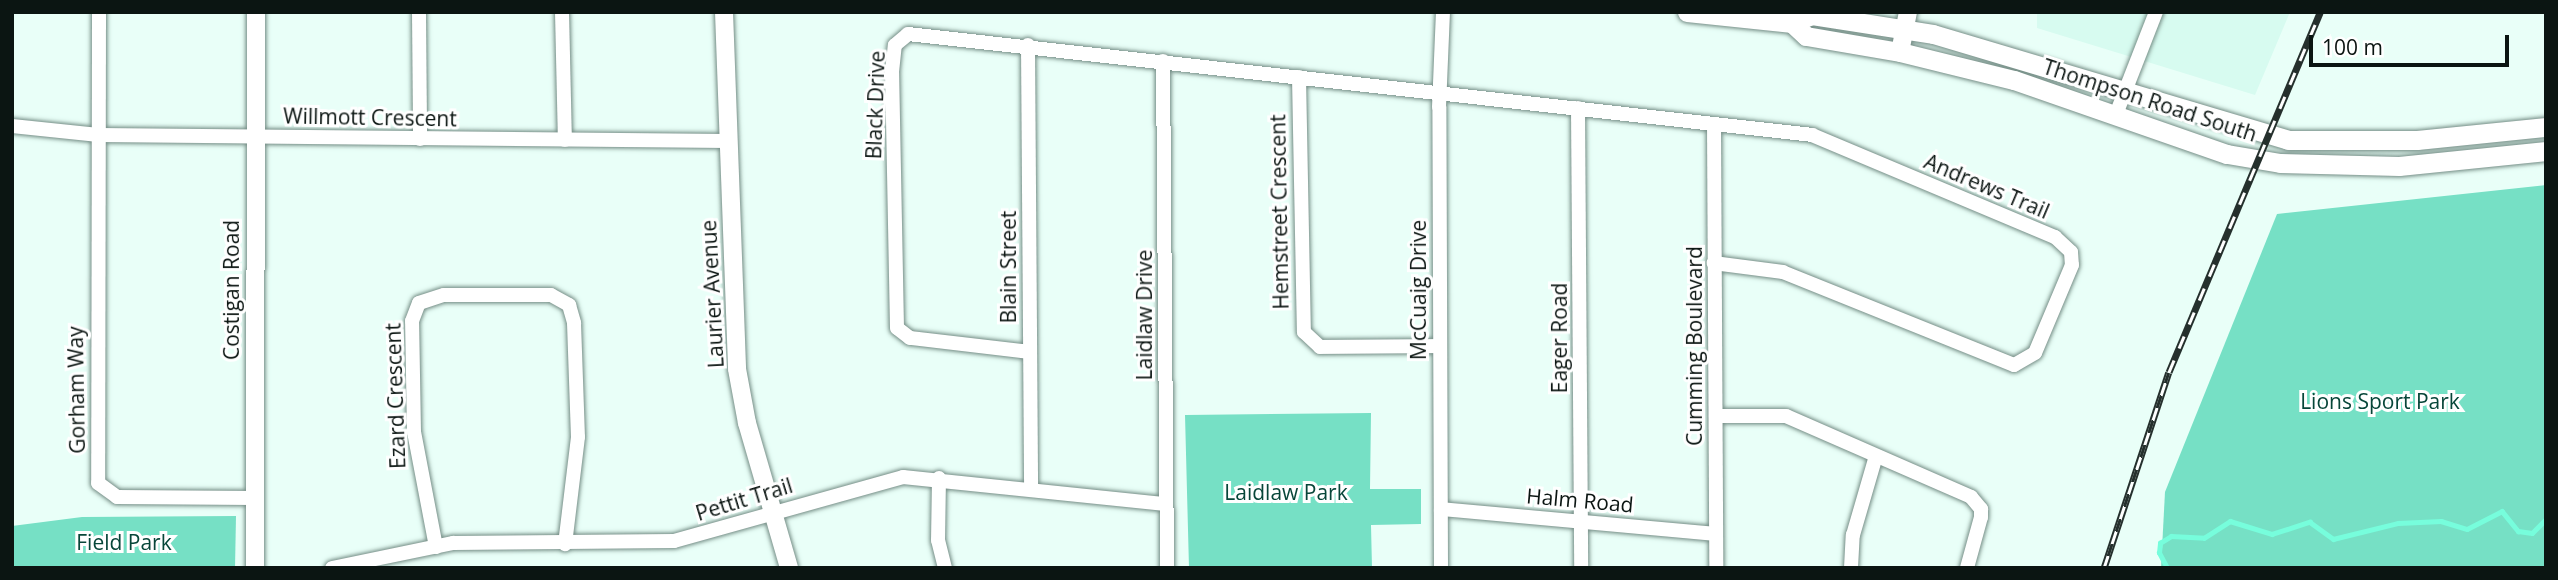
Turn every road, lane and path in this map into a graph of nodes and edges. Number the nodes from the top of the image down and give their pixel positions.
1 (99, 12) edge
2 (256, 12) edge
3 (419, 12) edge
4 (562, 12) edge
5 (724, 12) edge
6 (1443, 12) edge
7 (1687, 12) edge
8 (2156, 12) edge
9 (1906, 20) edge
10 (1791, 23) junction
11 (1028, 45) junction
12 (1900, 52) junction
13 (1163, 61) junction
14 (1299, 77) junction
15 (2126, 91) junction
16 (1439, 92) junction
17 (1578, 108) junction
18 (2115, 117) junction
19 (1714, 124) junction
20 (12, 127) edge
21 (2546, 127) edge
22 (99, 135) junction
23 (256, 137) junction
24 (420, 139) junction
25 (565, 140) junction
26 (728, 141) junction
27 (2546, 150) edge
28 (1714, 263) junction
29 (1439, 346) junction
30 (1030, 352) junction
31 (1717, 416) junction
32 (1876, 456) junction
33 (939, 478) junction
34 (1031, 488) junction
35 (254, 498) junction
36 (1166, 504) junction
37 (1441, 509) junction
38 (773, 512) junction
39 (1581, 521) junction
40 (1716, 534) junction
41 (565, 544) junction
42 (436, 547) junction
43 (255, 568) edge
44 (332, 568) edge
45 (789, 568) edge
46 (945, 568) edge
47 (1167, 568) edge
48 (1441, 568) edge
49 (1581, 568) edge
50 (1716, 568) edge
51 (1851, 568) edge
52 (1967, 568) edge

1 - 22 street
2 - 23 street, Costigan Road
3 - 24 street
4 - 25 street
5 - 26 street, Laurier Avenue
6 - 16 street, McCuaig Drive
7 - 10 main road, Thompson Road South
8 - 15 street
9 - 10 main road, Thompson Road South
9 - 12 street
9 - 15 main road, Thompson Road South
10 - 12 main road, Thompson Road South
11 - 13 street, Black Drive
11 - 30 street, Blain Street
11 - 30 street, Black Drive
12 - 18 main road, Thompson Road South
13 - 14 street, Black Drive
13 - 36 street, Laidlaw Drive
14 - 16 street, Black Drive
14 - 29 street, Hemstreet Crescent
15 - 18 street
15 - 21 main road, Thompson Road South
16 - 17 street, Andrews Trail
16 - 29 street, McCuaig Drive
17 - 19 street, Andrews Trail
17 - 39 street, Eager Road
18 - 27 main road, Thompson Road South
19 - 28 street, Cumming Boulevard
19 - 28 street, Andrews Trail
20 - 22 street, Willmott Crescent
22 - 23 street, Willmott Crescent
22 - 35 street, Gorham Way
23 - 24 street, Willmott Crescent
23 - 35 street, Costigan Road
24 - 25 street, Willmott Crescent
25 - 26 street, Willmott Crescent
26 - 38 street, Laurier Avenue
28 - 31 street, Cumming Boulevard
29 - 37 street, McCuaig Drive
30 - 34 street, Blain Street
31 - 32 street
31 - 40 street, Cumming Boulevard
32 - 51 street
32 - 52 street
33 - 34 street, Pettit Trail
33 - 38 street, Pettit Trail
33 - 46 street
34 - 36 street, Pettit Trail
35 - 43 street, Costigan Road
36 - 47 street, Laidlaw Drive
37 - 39 street, Halm Road
37 - 48 street, McCuaig Drive
38 - 41 street, Pettit Trail
38 - 45 street, Laurier Avenue
39 - 40 street, Halm Road
39 - 49 street, Eager Road
40 - 50 street, Cumming Boulevard
41 - 42 street, Pettit Trail
41 - 42 street, Ezard Crescent
42 - 44 street, Pettit Trail

